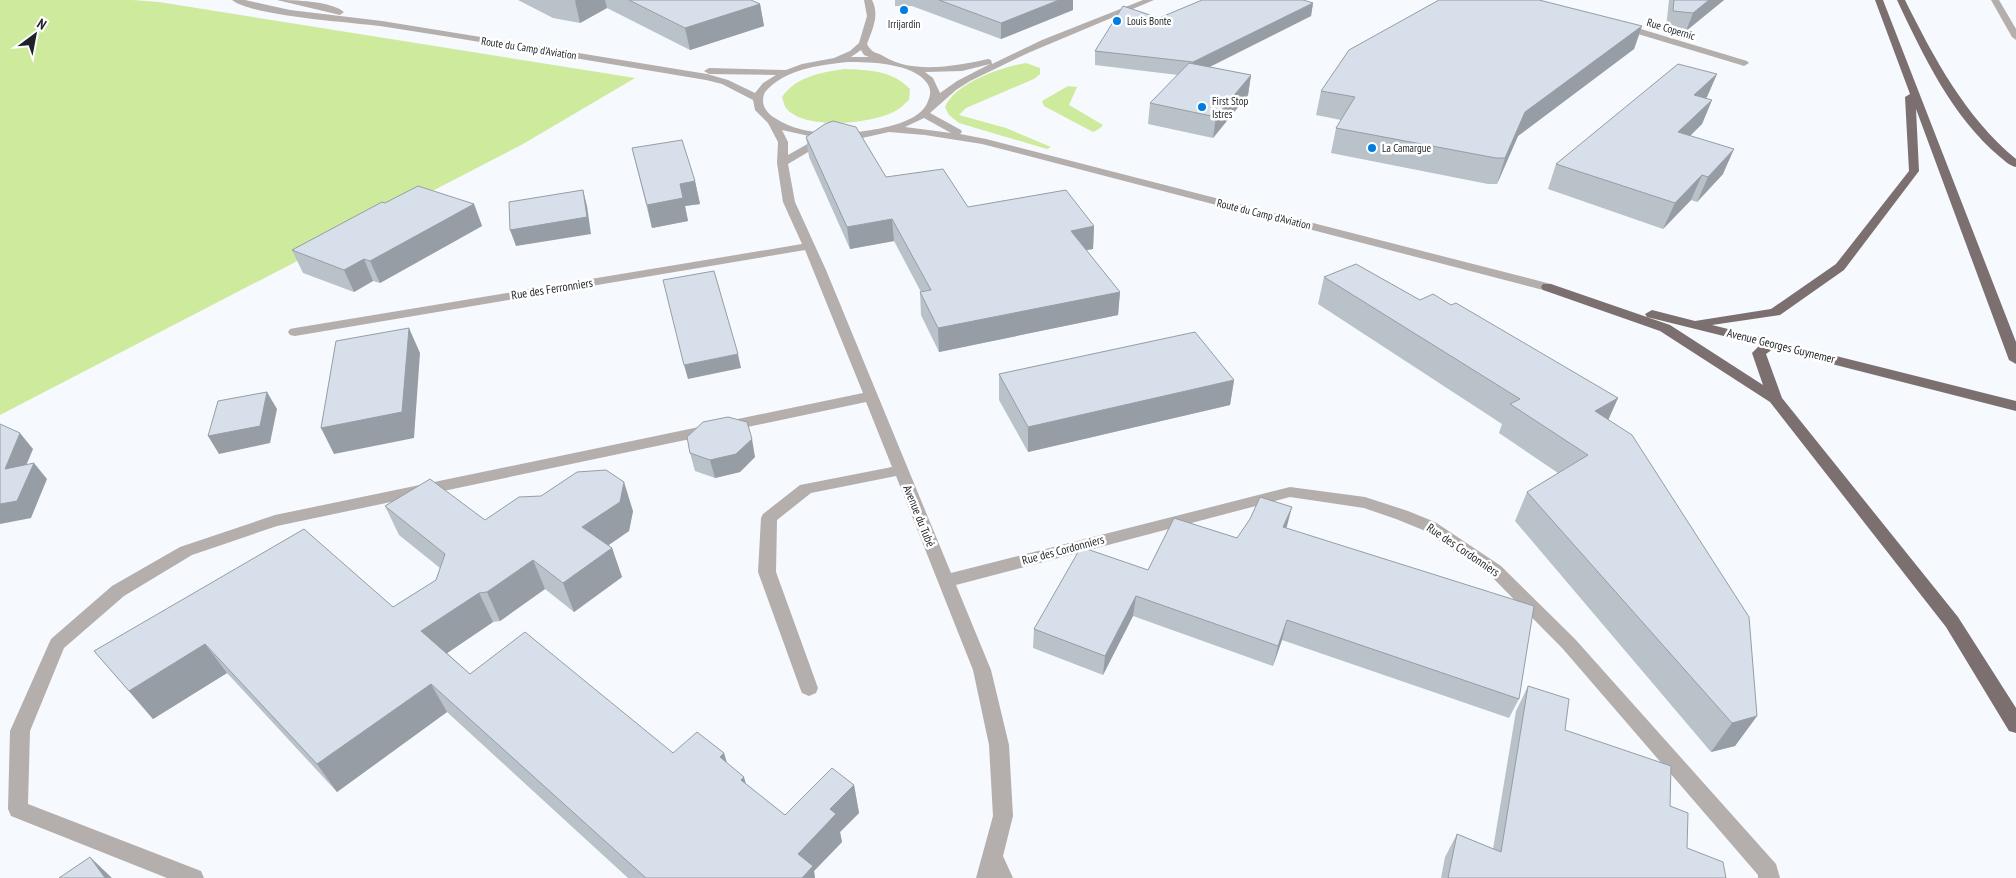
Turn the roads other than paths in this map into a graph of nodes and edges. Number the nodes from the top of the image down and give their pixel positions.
1 (236, 0) edge
2 (281, 0) edge
3 (868, 0) edge
4 (1150, 0) edge
5 (1878, 0) edge
6 (1901, 0) edge
7 (1995, 0) edge
8 (373, 22) junction
9 (1610, 23) edge
10 (2016, 37) edge
11 (863, 44) junction
12 (1016, 55) junction
13 (829, 62) junction
14 (890, 63) junction
15 (1744, 63) dead end
16 (915, 70) junction
17 (788, 72) junction
18 (686, 74) junction
19 (1908, 76) junction
20 (758, 98) junction
21 (932, 105) junction
22 (924, 114) junction
23 (773, 123) junction
24 (890, 129) junction
25 (831, 136) junction
26 (982, 141) junction
27 (782, 164) junction
28 (2016, 164) edge
29 (808, 246) junction
30 (1546, 287) junction
31 (1692, 324) junction
32 (295, 332) dead end
33 (1778, 345) junction
34 (2016, 360) edge
35 (871, 396) junction
36 (1775, 399) junction
37 (2016, 406) edge
38 (901, 470) junction
39 (946, 581) junction
40 (809, 688) dead end
41 (2016, 725) edge
42 (993, 856) junction
43 (192, 878) edge
44 (987, 878) edge
45 (1002, 878) edge
46 (1769, 878) edge

1 - 8 street, Route du Camp d'Aviation
2 - 8 street, Route du Camp d'Aviation
3 - 11 street
4 - 12 street
5 - 19 main road
6 - 28 main road
7 - 10 street
8 - 18 street, Route du Camp d'Aviation
9 - 15 street, Rue Copernic
11 - 13 street
11 - 14 street
12 - 16 street
12 - 21 street
13 - 14 street
13 - 17 street
14 - 16 street
16 - 21 street
17 - 18 street, Route du Camp d'Aviation
17 - 20 street
18 - 20 street, Route du Camp d'Aviation
19 - 31 main road
19 - 34 main road
20 - 23 street, Avenue du Tubé
21 - 22 street
22 - 24 street
22 - 26 street, Route du Camp d'Aviation
23 - 25 street
23 - 27 street, Avenue du Tubé
24 - 25 street
24 - 26 street, Route du Camp d'Aviation
25 - 27 street
26 - 30 street, Route du Camp d'Aviation
27 - 29 street, Avenue du Tubé
29 - 32 street, Rue des Ferronniers
29 - 35 street, Avenue du Tubé
30 - 31 main road, Avenue Georges Guynemer
30 - 36 main road
31 - 33 main road, Avenue Georges Guynemer
33 - 36 main road
33 - 37 main road, Avenue Georges Guynemer
35 - 38 street, Avenue du Tubé
35 - 43 street
36 - 41 main road
38 - 39 street, Avenue du Tubé
38 - 40 street
39 - 42 street, Avenue du Tubé
39 - 46 street, Rue des Cordonniers
42 - 44 street, Avenue du Tubé
42 - 45 street

